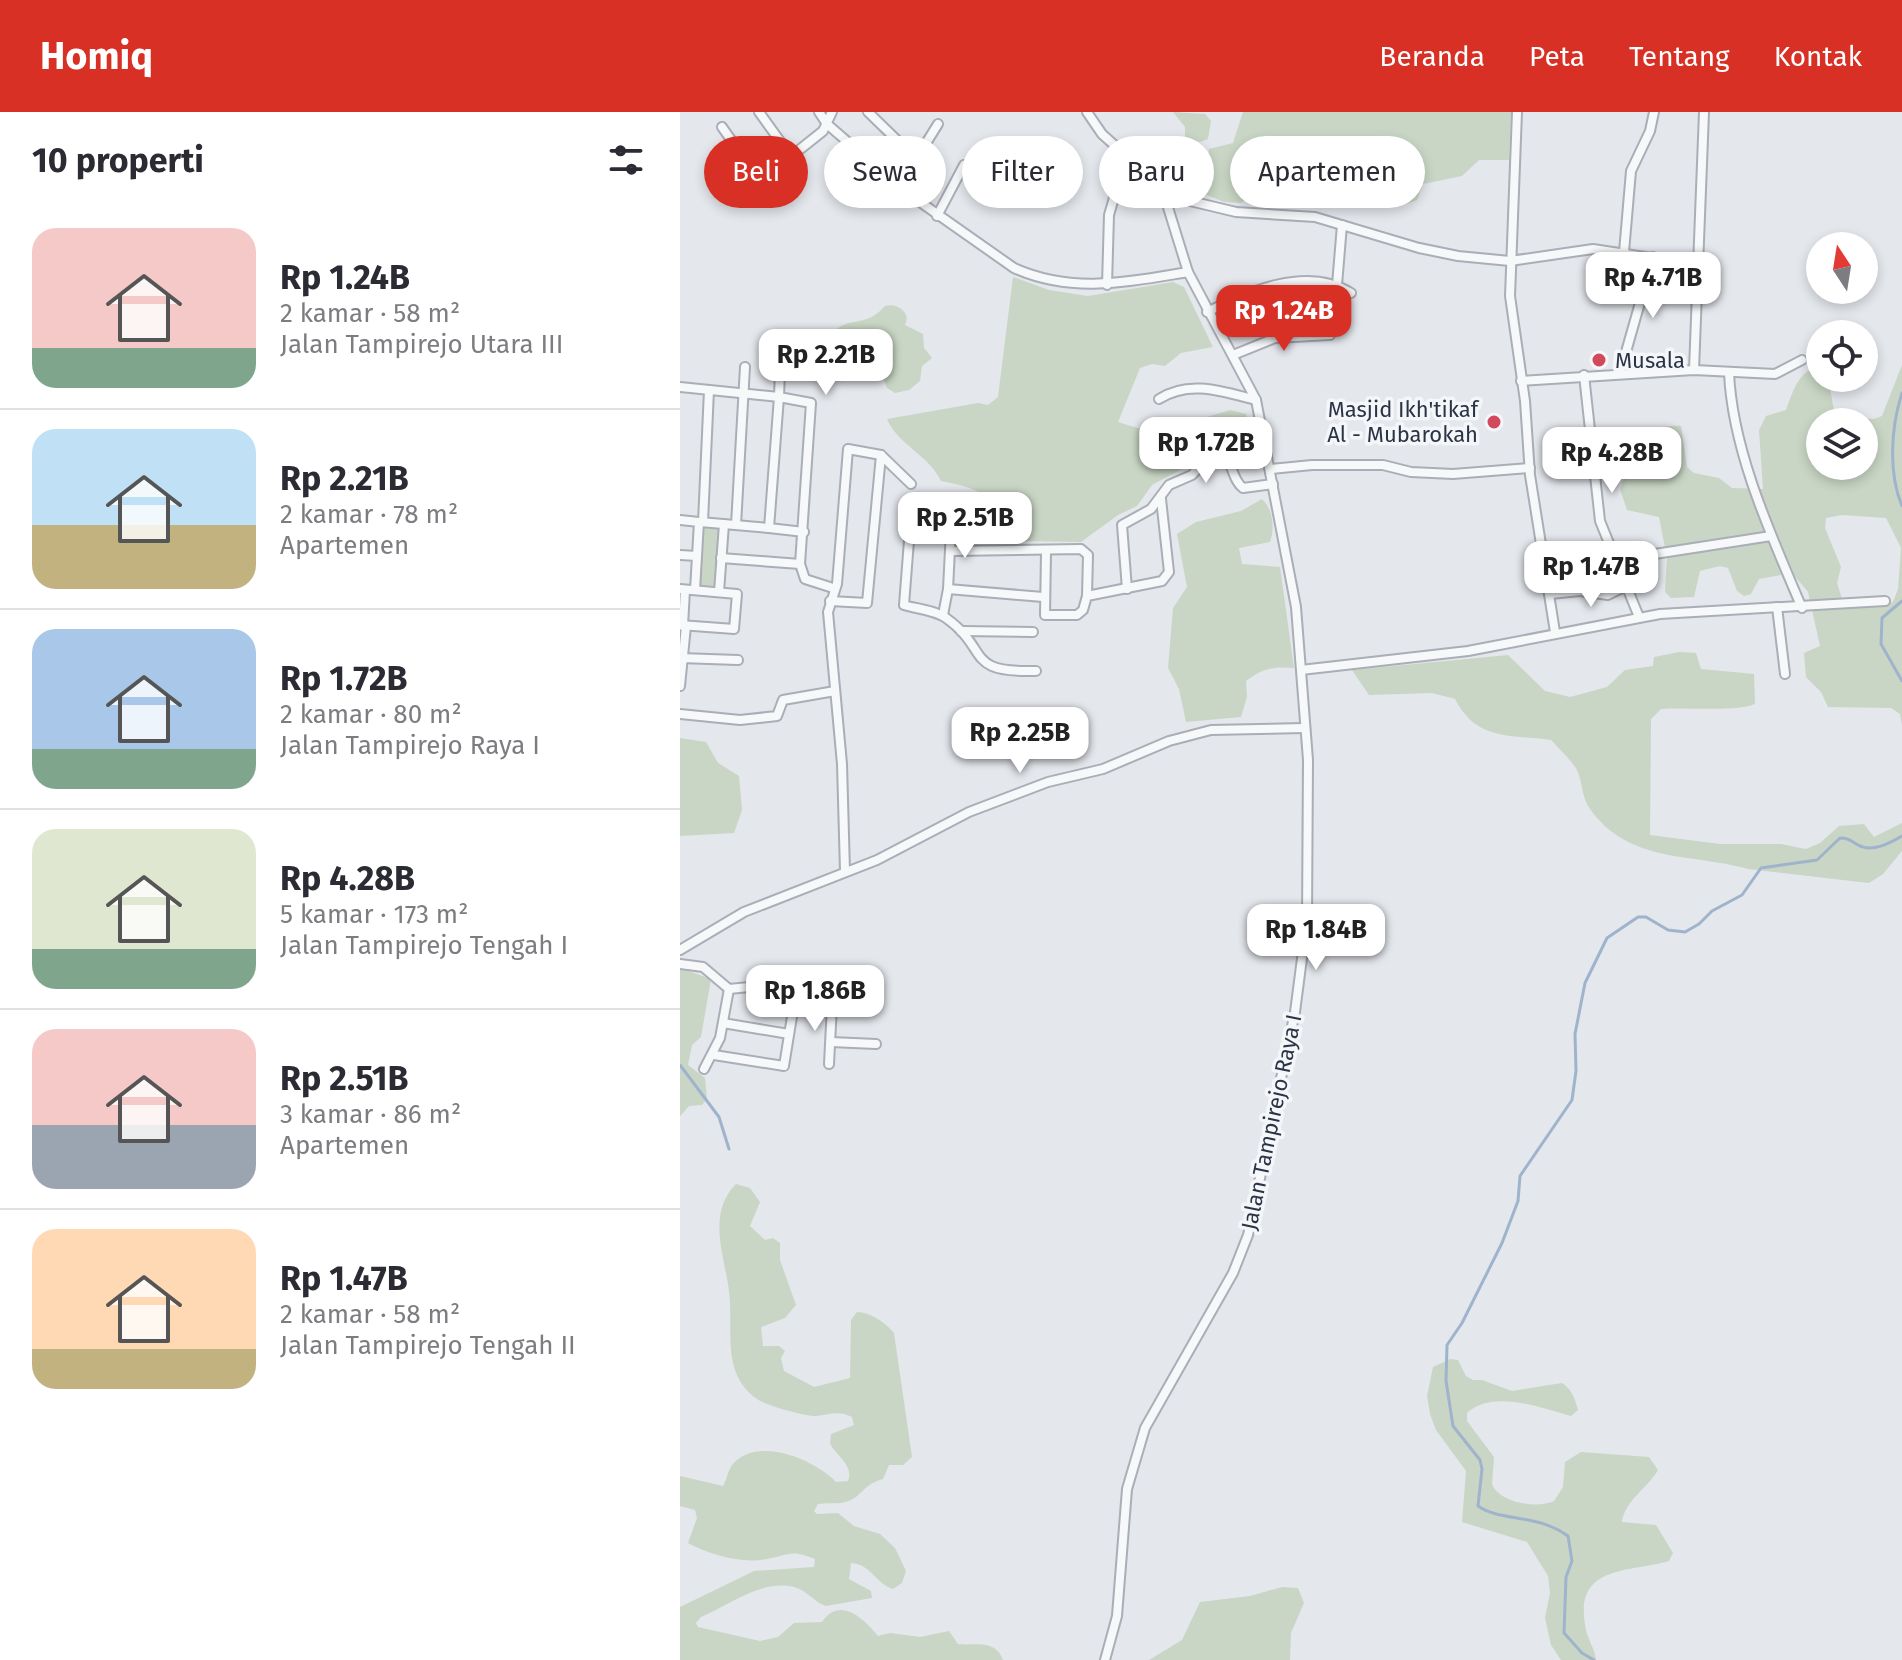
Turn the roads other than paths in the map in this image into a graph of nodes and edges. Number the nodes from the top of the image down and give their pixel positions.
1 (759, 112) edge
2 (819, 112) edge
3 (832, 112) edge
4 (868, 112) edge
5 (1087, 112) edge
6 (1517, 112) edge
7 (1654, 112) edge
8 (1704, 112) edge
9 (827, 124) junction
10 (938, 124) dead end
11 (722, 127) dead end
12 (728, 136) edge
13 (776, 136) edge
14 (841, 136) edge
15 (893, 136) edge
16 (931, 136) edge
17 (1105, 136) edge
18 (808, 142) edge
19 (962, 169) edge
20 (1214, 207) edge
21 (927, 208) edge
22 (1111, 208) edge
23 (1169, 208) edge
24 (937, 216) junction
25 (1342, 225) junction
26 (1624, 252) junction
27 (1653, 257) junction
28 (1510, 261) junction
29 (1696, 263) junction
30 (1711, 267) dead end
31 (1188, 272) junction
32 (1107, 285) junction
33 (1337, 285) junction
34 (1351, 293) dead end
35 (1207, 312) junction
36 (1330, 335) dead end
37 (1233, 355) junction
38 (1802, 360) dead end
39 (745, 367) dead end
40 (780, 370) dead end
41 (1694, 370) junction
42 (1729, 372) junction
43 (1620, 373) junction
44 (1584, 375) junction
45 (1521, 381) junction
46 (680, 387) edge
47 (709, 390) junction
48 (744, 393) junction
49 (779, 397) junction
50 (1159, 399) dead end
51 (1256, 400) junction
52 (881, 455) junction
53 (1530, 468) junction
54 (1271, 469) junction
55 (911, 484) dead end
56 (1273, 484) junction
57 (1161, 499) junction
58 (992, 510) dead end
59 (911, 515) dead end
60 (680, 520) edge
61 (701, 522) junction
62 (724, 524) junction
63 (736, 525) junction
64 (769, 528) junction
65 (804, 532) junction
66 (1771, 536) junction
67 (950, 551) junction
68 (1046, 552) junction
69 (680, 555) edge
70 (697, 556) junction
71 (721, 558) junction
72 (1616, 560) junction
73 (800, 564) junction
74 (1626, 586) junction
75 (833, 588) junction
76 (948, 589) junction
77 (1127, 589) junction
78 (687, 590) edge
79 (719, 592) junction
80 (1550, 594) junction
81 (1087, 596) junction
82 (1043, 597) junction
83 (830, 601) junction
84 (1885, 601) dead end
85 (1777, 607) junction
86 (1802, 608) junction
87 (943, 615) junction
88 (1639, 617) junction
89 (683, 626) edge
90 (961, 631) junction
91 (1033, 632) dead end
92 (1555, 632) junction
93 (681, 658) edge
94 (738, 660) dead end
95 (1301, 670) junction
96 (1036, 671) dead end
97 (1785, 674) dead end
98 (680, 686) edge
99 (835, 691) junction
100 (680, 714) edge
101 (1305, 728) junction
102 (845, 871) junction
103 (680, 950) edge
104 (680, 964) edge
105 (729, 989) junction
106 (795, 998) junction
107 (832, 1005) junction
108 (858, 1009) dead end
109 (723, 1023) junction
110 (789, 1034) junction
111 (831, 1042) junction
112 (876, 1044) dead end
113 (714, 1055) junction
114 (829, 1064) dead end
115 (704, 1069) dead end
116 (1105, 1660) edge

1 - 13 street
2 - 9 street
3 - 9 street
4 - 15 street
5 - 17 street
6 - 28 street
7 - 26 street
8 - 29 street
9 - 14 street
9 - 18 street
10 - 16 street
11 - 12 street
19 - 24 street
20 - 25 street
21 - 24 street
22 - 32 street
23 - 31 street, Jalan Tampirejo Raya I
24 - 32 street
25 - 28 street
25 - 33 street
26 - 27 street
26 - 28 street
27 - 29 street
27 - 43 street
28 - 45 street
29 - 30 street
29 - 41 street
31 - 32 street
31 - 35 street, Jalan Tampirejo Raya I
33 - 34 street
33 - 35 street
35 - 37 street, Jalan Tampirejo Raya I
36 - 37 street
37 - 51 street, Jalan Tampirejo Raya I
38 - 42 street
39 - 48 street
40 - 49 street
41 - 42 street
41 - 43 street
42 - 66 street
43 - 44 street
44 - 45 street
44 - 72 street
45 - 53 street
46 - 47 street
47 - 48 street
47 - 61 street
48 - 49 street
48 - 63 street
49 - 64 street
49 - 65 street
50 - 51 street
51 - 54 street, Jalan Tampirejo Raya I
52 - 55 street
52 - 75 street
52 - 83 street
53 - 54 street
53 - 80 street
54 - 56 street, Jalan Tampirejo Raya I
56 - 57 street
56 - 95 street, Jalan Tampirejo Raya I
57 - 77 street
57 - 77 street
58 - 67 street
59 - 87 street
60 - 61 street
61 - 62 street
61 - 70 street
62 - 63 street
62 - 71 street
63 - 64 street
64 - 65 street
65 - 73 street
66 - 72 street
66 - 86 street
67 - 68 street
67 - 76 street
68 - 81 street
68 - 82 street
69 - 70 street
70 - 78 street
71 - 73 street
71 - 79 street
72 - 74 street
73 - 75 street
74 - 80 street
74 - 88 street
75 - 83 street
76 - 82 street
76 - 87 street
77 - 81 street
78 - 79 street
78 - 89 street
79 - 89 street
80 - 92 street
81 - 82 street
83 - 99 street
84 - 86 street
85 - 86 street
85 - 88 street
85 - 97 street
87 - 90 street
88 - 92 street
89 - 93 street
90 - 91 street
90 - 96 street
92 - 95 street
93 - 94 street
93 - 98 street
95 - 101 street, Jalan Tampirejo Raya I
99 - 100 street
99 - 102 street
101 - 102 street
101 - 116 street, Jalan Tampirejo Raya I
102 - 103 street
104 - 105 street
105 - 106 street
105 - 109 street
106 - 107 street
106 - 110 street
107 - 108 street
107 - 111 street
109 - 110 street
109 - 113 street
110 - 113 street
111 - 112 street
111 - 114 street
113 - 115 street

